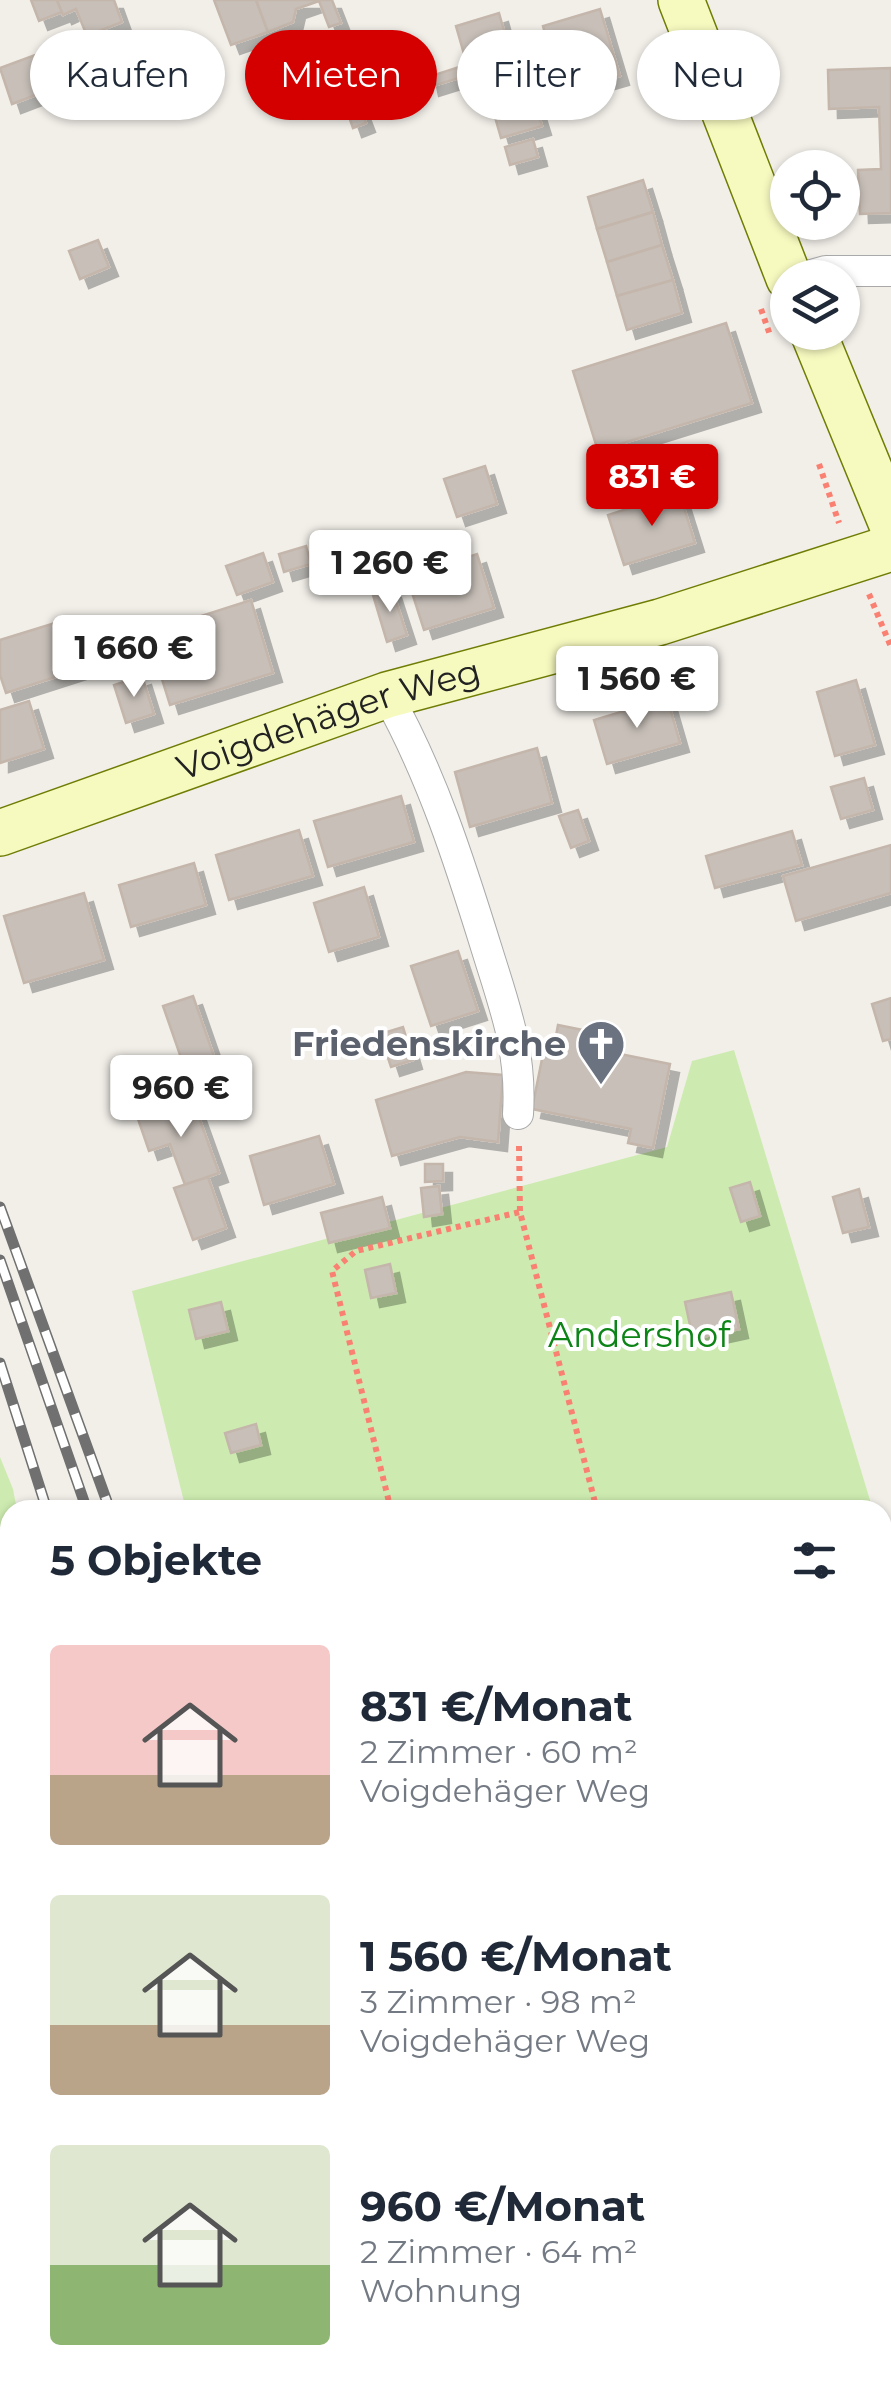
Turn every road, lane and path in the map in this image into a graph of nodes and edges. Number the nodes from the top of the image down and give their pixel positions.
1 (681, 0) edge
2 (782, 260) edge
3 (860, 271) edge
4 (891, 271) edge
5 (819, 350) edge
6 (891, 522) edge
7 (872, 554) edge
8 (891, 648) edge
9 (387, 695) junction
10 (0, 833) edge
11 (518, 1114) joint
12 (520, 1212) junction
13 (389, 1500) edge
14 (594, 1500) edge

1 - 2 street
3 - 4 street
5 - 6 street
7 - 8 path
7 - 9 street, Voigdehäger Weg
9 - 10 street, Voigdehäger Weg
9 - 11 street
11 - 12 path
12 - 13 path
12 - 14 path

